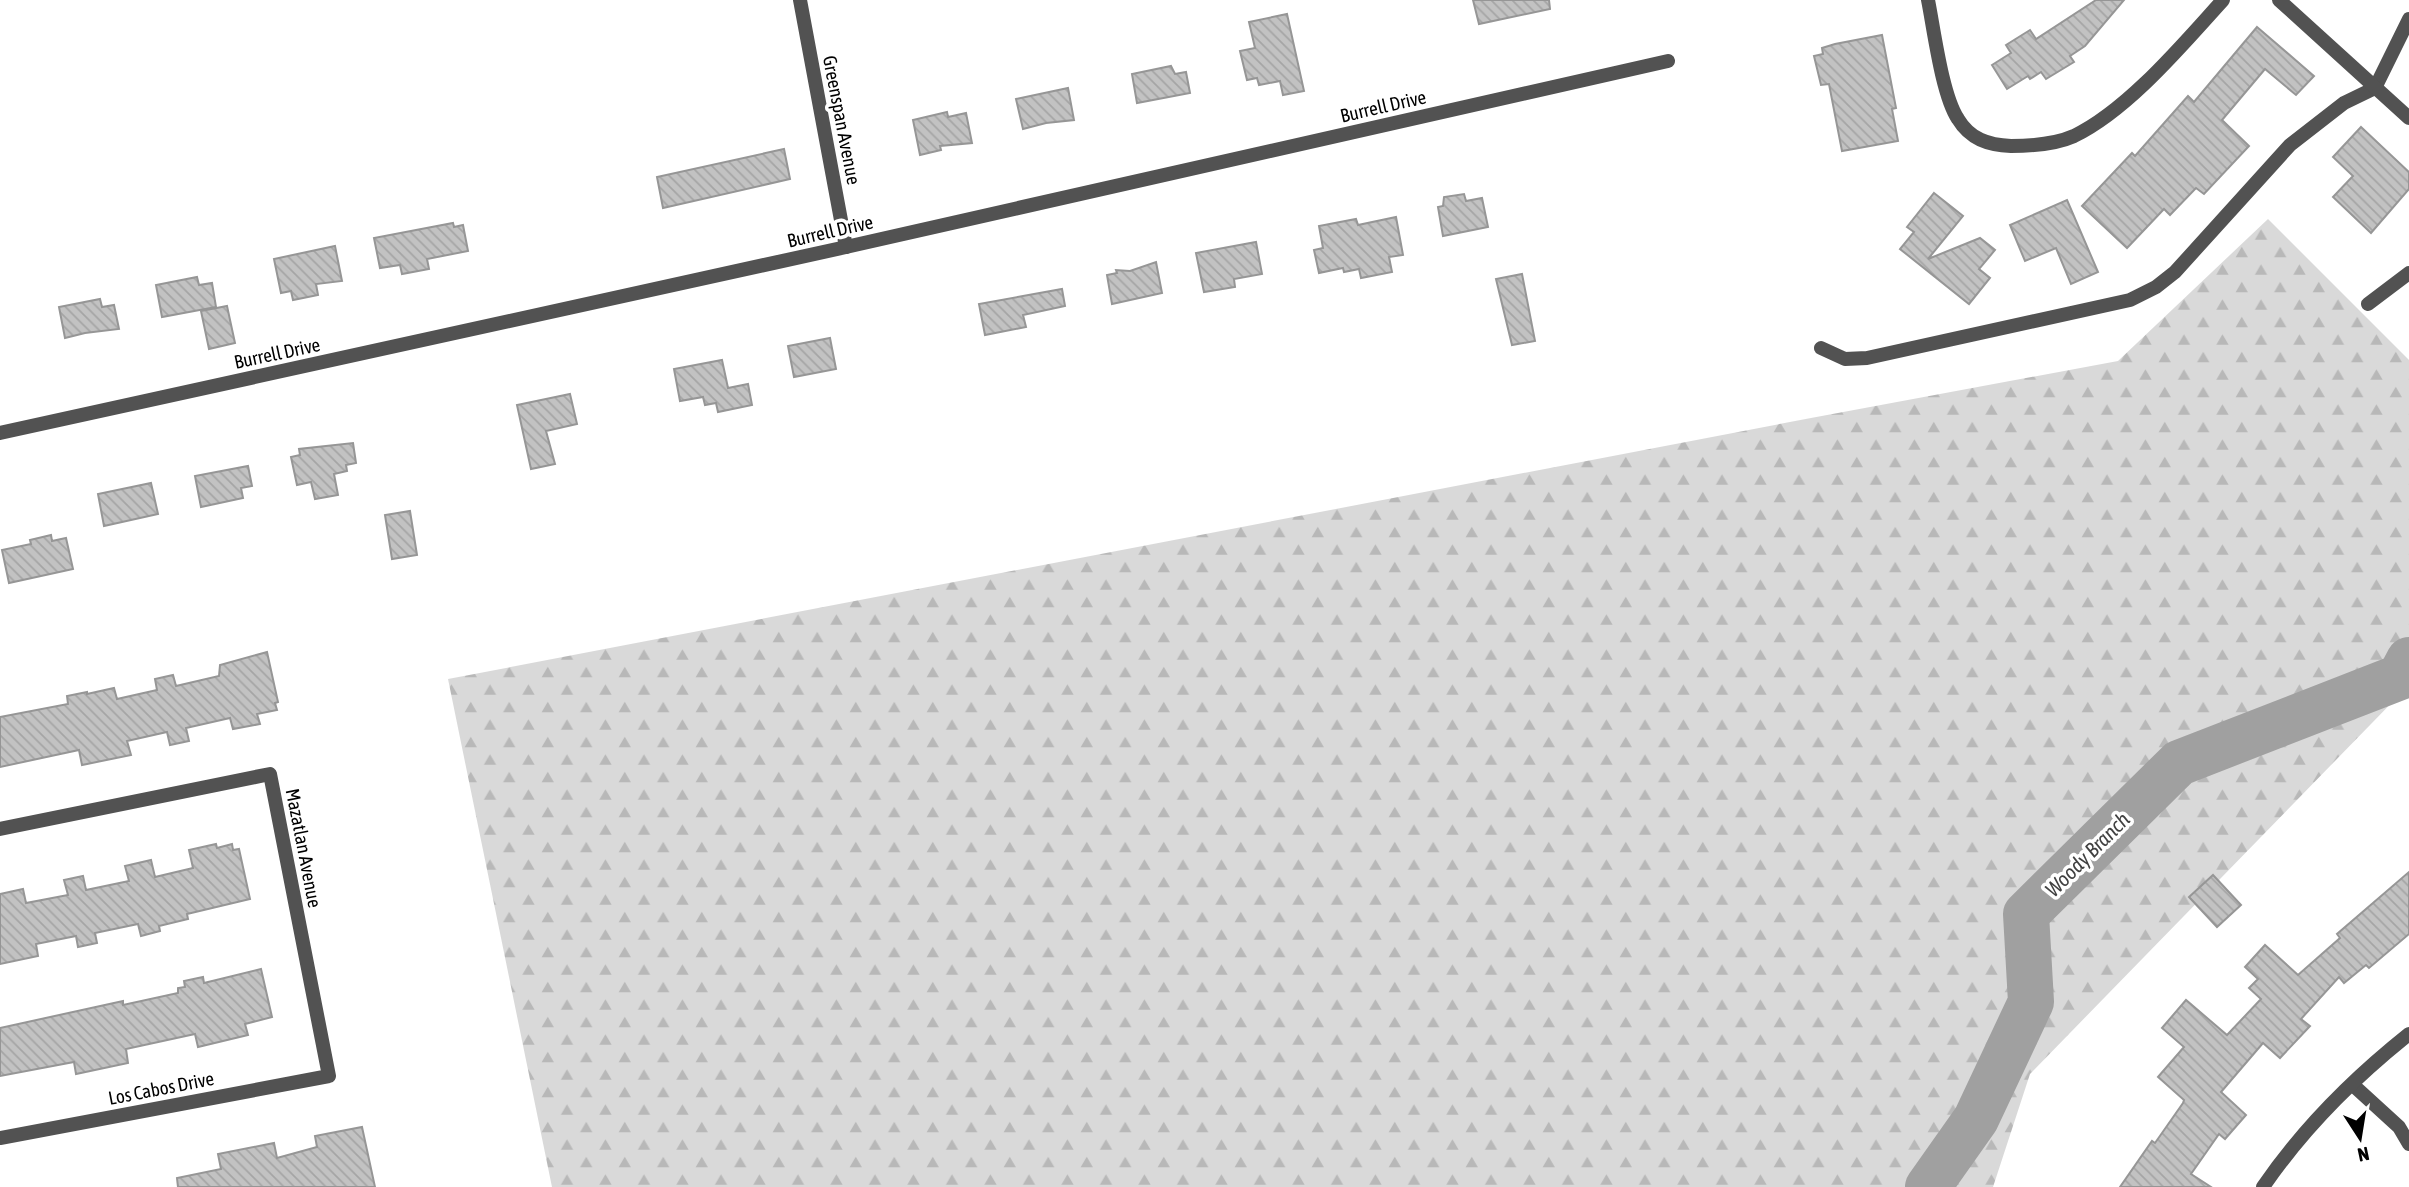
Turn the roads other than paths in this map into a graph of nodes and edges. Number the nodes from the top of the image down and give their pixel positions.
1 (800, 0) edge
2 (1928, 0) edge
3 (2223, 0) edge
4 (2279, 0) edge
5 (2409, 19) edge
6 (1668, 61) dead end
7 (2375, 88) junction
8 (2409, 118) edge
9 (846, 247) junction
10 (2409, 273) edge
11 (2368, 304) dead end
12 (1821, 348) dead end
13 (0, 433) edge
14 (0, 829) edge
15 (2409, 1034) edge
16 (329, 1076) joint
17 (2353, 1085) junction
18 (0, 1138) edge
19 (2409, 1144) edge
20 (2263, 1187) edge

1 - 9 street, Greenspan Avenue
2 - 3 street
4 - 7 street
5 - 7 street
6 - 9 street, Burrell Drive
7 - 8 street
7 - 12 street
9 - 13 street, Burrell Drive
10 - 11 street
14 - 16 street, Mazatlan Avenue
15 - 17 street
16 - 18 street, Los Cabos Drive
17 - 19 street
17 - 20 street

